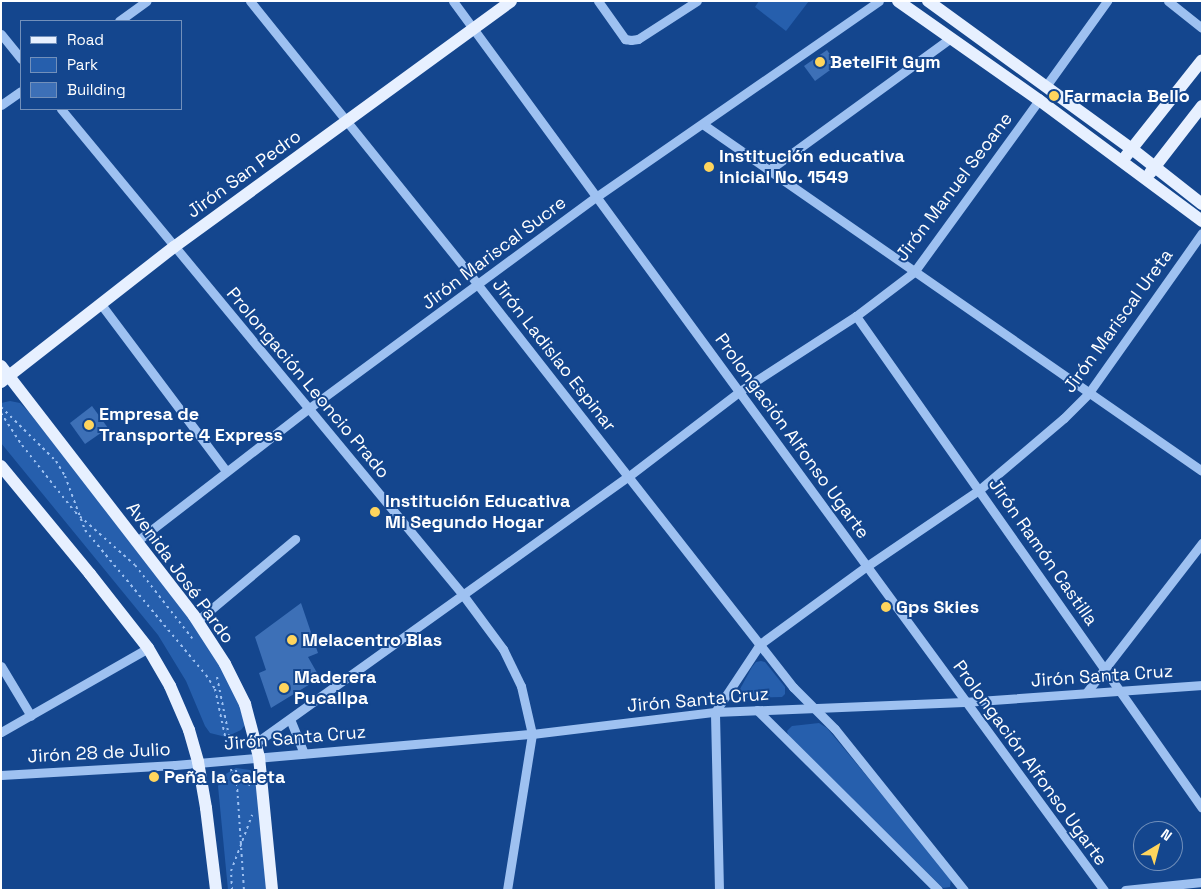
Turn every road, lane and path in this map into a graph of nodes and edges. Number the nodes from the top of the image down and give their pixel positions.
1 (147, 1) edge
2 (250, 1) edge
3 (453, 1) edge
4 (511, 1) edge
5 (598, 1) edge
6 (697, 1) edge
7 (879, 1) edge
8 (898, 1) edge
9 (928, 1) edge
10 (1107, 1) edge
11 (1168, 1) edge
12 (120, 20) edge
13 (1202, 28) edge
14 (473, 29) junction
15 (1, 34) edge
16 (951, 38) junction
17 (20, 58) edge
18 (1202, 60) edge
19 (1046, 86) junction
20 (20, 92) edge
21 (1039, 100) junction
22 (1, 106) edge
23 (1202, 106) edge
24 (62, 110) edge
25 (346, 121) junction
26 (704, 125) junction
27 (1132, 150) junction
28 (1122, 162) junction
29 (1155, 167) junction
30 (769, 170) junction
31 (1145, 179) junction
32 (596, 197) junction
33 (1202, 204) edge
34 (1202, 221) edge
35 (1202, 233) edge
36 (174, 247) junction
37 (914, 272) junction
38 (478, 285) junction
39 (100, 303) junction
40 (856, 316) junction
41 (4, 375) edge
42 (740, 390) junction
43 (1088, 394) junction
44 (308, 409) junction
45 (1, 413) edge
46 (1, 466) edge
47 (226, 471) junction
48 (1202, 471) edge
49 (628, 476) junction
50 (979, 490) junction
51 (296, 539) dead end
52 (137, 541) junction
53 (1202, 543) edge
54 (867, 566) junction
55 (463, 595) junction
56 (197, 622) junction
57 (193, 639) dead end
58 (760, 644) junction
59 (148, 648) junction
60 (1, 666) edge
61 (1105, 668) junction
62 (216, 675) dead end
63 (1202, 685) edge
64 (1121, 692) junction
65 (1086, 694) junction
66 (964, 702) junction
67 (813, 707) junction
68 (757, 710) junction
69 (715, 712) junction
70 (32, 716) junction
71 (290, 719) junction
72 (1, 732) edge
73 (532, 734) junction
74 (257, 742) junction
75 (304, 753) junction
76 (259, 757) junction
77 (234, 759) junction
78 (198, 762) junction
79 (1, 775) edge
80 (1202, 808) edge
81 (1202, 882) edge
82 (1191, 886) edge
83 (216, 890) edge
84 (244, 890) edge
85 (272, 890) edge
86 (507, 890) edge
87 (719, 890) edge
88 (938, 890) edge
89 (964, 890) edge
90 (1104, 890) edge
91 (1124, 890) edge

1 - 12 street
2 - 25 street, Jirón Ladislao Espinar
3 - 14 street, Prolongación Alfonso Ugarte
4 - 14 main road, Jirón San Pedro
5 - 6 street
7 - 26 street, Jirón Mariscal Sucre
8 - 16 main road
9 - 19 main road
10 - 19 street
11 - 13 street
14 - 25 main road, Jirón San Pedro
14 - 32 street, Prolongación Alfonso Ugarte
15 - 17 street
16 - 21 main road
16 - 30 street
18 - 27 main road
19 - 27 main road
20 - 22 street
21 - 28 main road
21 - 37 street, Jirón Manuel Seoane
23 - 29 main road
24 - 36 street, Prolongación Leoncio Prado
25 - 36 main road, Jirón San Pedro
25 - 38 street, Jirón Ladislao Espinar
26 - 30 street
26 - 32 street, Jirón Mariscal Sucre
27 - 28 main road
27 - 29 main road
28 - 31 main road
29 - 31 main road
29 - 33 main road
30 - 37 street
31 - 34 main road
32 - 38 street, Jirón Mariscal Sucre
32 - 42 street, Prolongación Alfonso Ugarte
35 - 43 street, Jirón Mariscal Ureta
36 - 39 main road, Jirón San Pedro
36 - 44 street, Prolongación Leoncio Prado
37 - 40 street, Jirón Manuel Seoane
37 - 43 street
38 - 44 street, Jirón Mariscal Sucre
38 - 49 street, Jirón Ladislao Espinar
39 - 41 main road, Jirón San Pedro
39 - 47 street
40 - 42 street, Jirón Manuel Seoane
40 - 50 street, Jirón Ramón Castilla
41 - 52 main road, Avenida José Pardo
42 - 49 street, Jirón Manuel Seoane
42 - 54 street, Prolongación Alfonso Ugarte
43 - 48 street
43 - 50 street, Jirón Mariscal Ureta
44 - 47 street, Jirón Mariscal Sucre
44 - 55 street, Prolongación Leoncio Prado
45 - 57 path
46 - 59 main road
47 - 52 street, Jirón Mariscal Sucre
49 - 55 street, Jirón Manuel Seoane
49 - 58 street, Jirón Ladislao Espinar
50 - 54 street, Jirón Mariscal Ureta
50 - 61 street, Jirón Ramón Castilla
51 - 56 street
52 - 56 main road, Avenida José Pardo
53 - 61 street
54 - 58 street, Jirón Mariscal Ureta
54 - 66 street, Prolongación Alfonso Ugarte
55 - 71 street, Jirón Manuel Seoane
55 - 73 street, Prolongación Leoncio Prado
56 - 74 main road, Avenida José Pardo
58 - 67 street, Jirón Ladislao Espinar
58 - 69 street, Jirón Mariscal Ureta
59 - 70 street
59 - 78 main road
60 - 70 street
61 - 64 street, Jirón Ramón Castilla
61 - 65 street
62 - 77 path
63 - 64 street, Jirón Santa Cruz
64 - 65 street, Jirón Santa Cruz
64 - 80 street, Jirón Ramón Castilla
65 - 66 street, Jirón Santa Cruz
66 - 67 street, Jirón Santa Cruz
66 - 90 street, Prolongación Alfonso Ugarte
67 - 68 street, Jirón Santa Cruz
67 - 89 street, Jirón Ladislao Espinar
68 - 69 street, Jirón Santa Cruz
68 - 88 street
69 - 73 street, Jirón Santa Cruz
69 - 87 street
70 - 72 street
71 - 74 street, Jirón Manuel Seoane
71 - 75 street
73 - 75 street, Jirón Santa Cruz
73 - 86 street, Prolongación Leoncio Prado
74 - 76 main road, Avenida José Pardo
75 - 76 street, Jirón Santa Cruz
76 - 77 street, Jirón Santa Cruz
76 - 85 main road, Avenida José Pardo
77 - 78 street, Jirón Santa Cruz
77 - 84 path
78 - 79 street, Jirón 28 de Julio
78 - 83 main road
81 - 82 street
82 - 91 street

